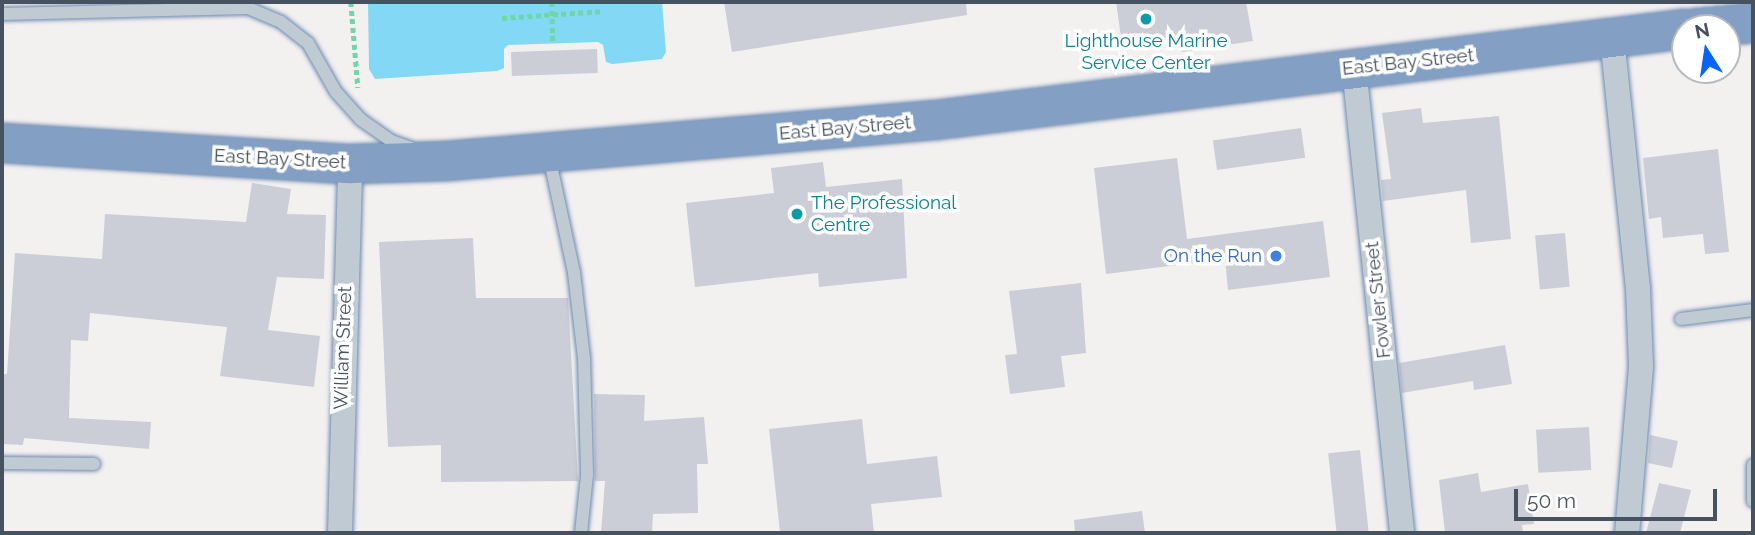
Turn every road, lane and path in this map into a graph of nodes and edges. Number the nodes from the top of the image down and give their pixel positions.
1 (351, 2) edge
2 (552, 2) edge
3 (604, 11) dead end
4 (2, 14) edge
5 (553, 15) junction
6 (502, 18) dead end
7 (1671, 31) edge
8 (1612, 37) junction
9 (553, 43) dead end
10 (1354, 66) junction
11 (360, 119) junction
12 (2, 143) edge
13 (548, 153) junction
14 (447, 161) junction
15 (350, 164) junction
16 (1753, 310) edge
17 (1681, 319) dead end
18 (2, 463) edge
19 (94, 464) dead end
20 (1753, 465) edge
21 (1753, 501) edge
22 (340, 533) edge
23 (581, 533) edge
24 (1402, 533) edge
25 (1627, 533) edge

1 - 11 path
2 - 5 path
3 - 5 path
4 - 11 lane
5 - 6 path
5 - 9 path
7 - 8 highway, East Bay Street
8 - 10 highway, East Bay Street
8 - 25 street
10 - 13 highway, East Bay Street
10 - 24 street, Fowler Street
11 - 14 lane
12 - 15 highway, East Bay Street
13 - 14 highway, East Bay Street
13 - 23 lane
14 - 15 highway, East Bay Street
15 - 22 street, William Street
16 - 17 lane
18 - 19 lane
20 - 21 lane

